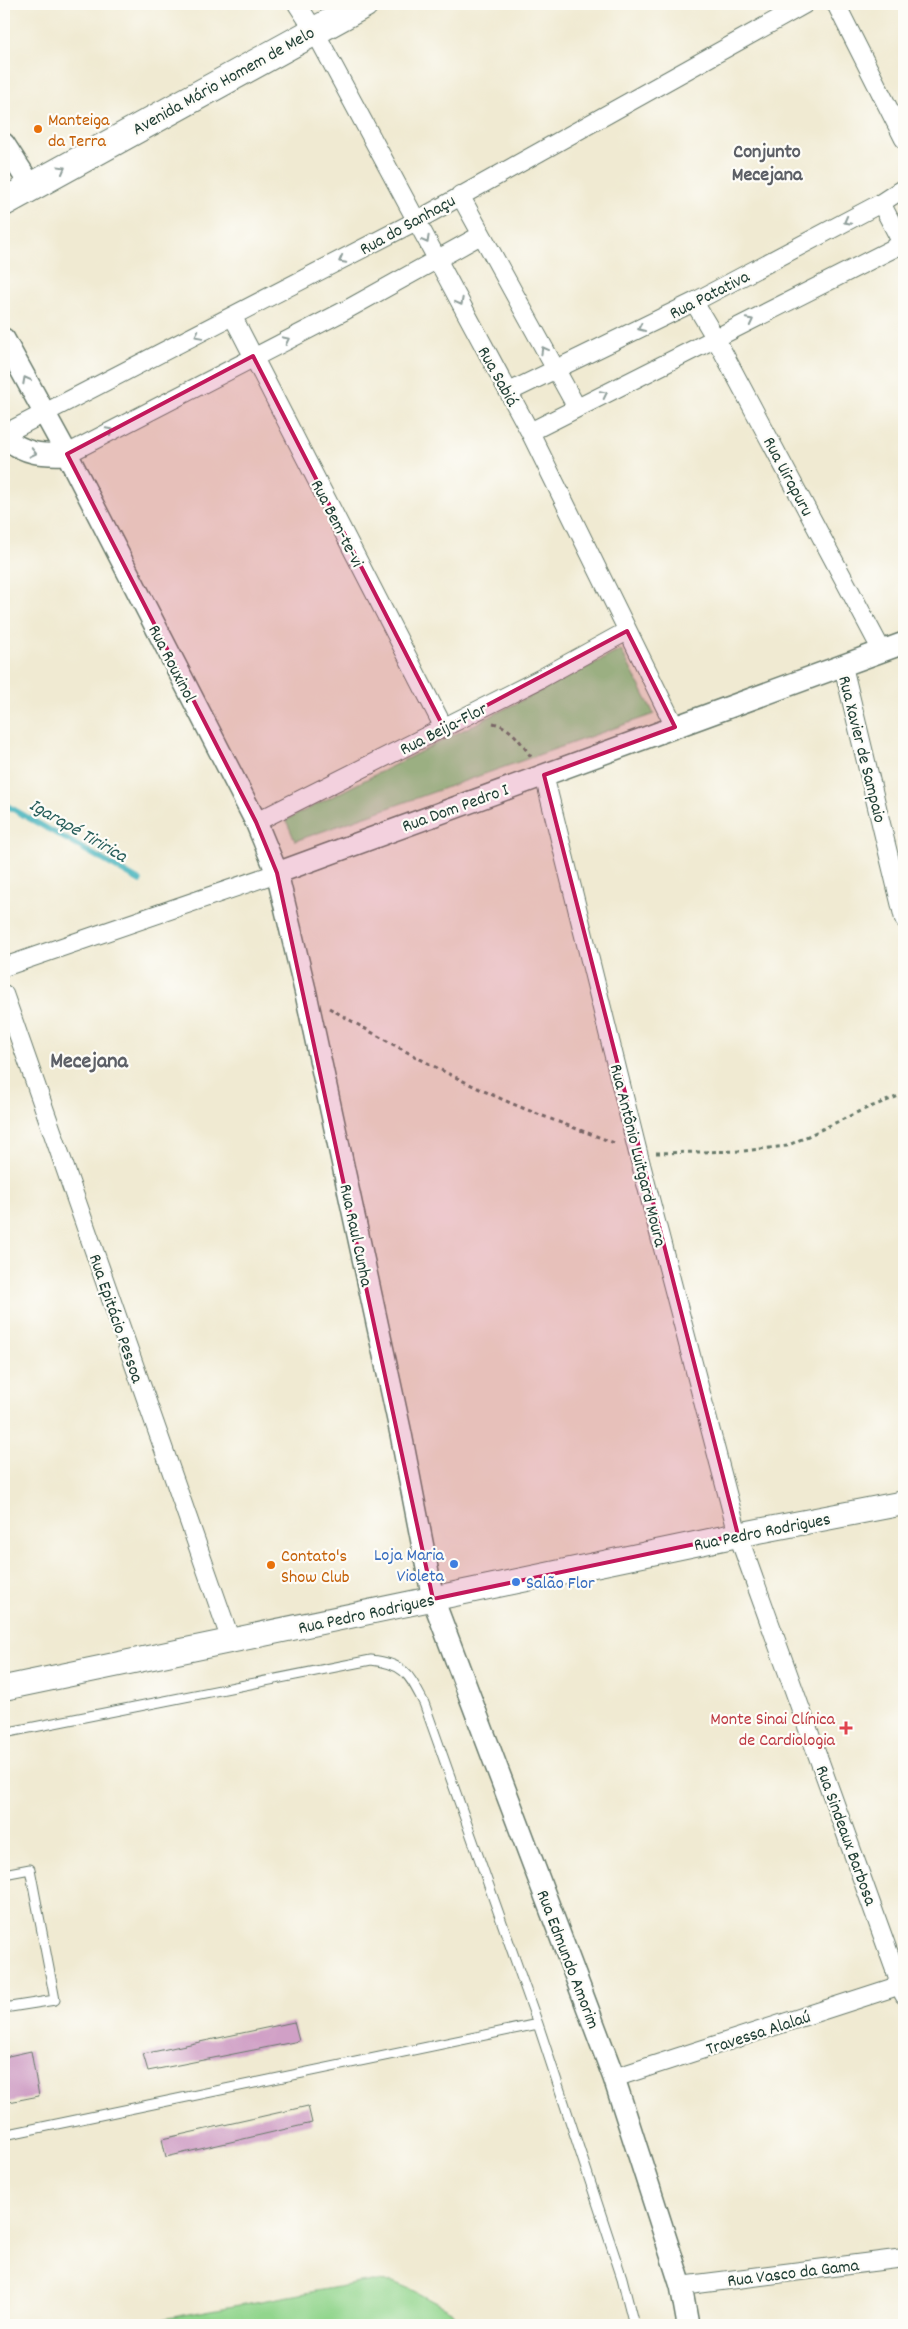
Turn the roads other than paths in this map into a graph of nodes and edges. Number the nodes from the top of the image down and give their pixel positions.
1 (297, 4) edge
2 (364, 4) edge
3 (805, 4) edge
4 (836, 4) edge
5 (314, 30) junction
6 (904, 138) edge
7 (4, 144) edge
8 (31, 186) junction
9 (904, 188) edge
10 (460, 195) junction
11 (4, 202) edge
12 (881, 203) junction
13 (416, 222) junction
14 (481, 236) junction
15 (904, 244) edge
16 (437, 259) junction
17 (694, 302) junction
18 (233, 317) junction
19 (716, 338) junction
20 (4, 339) edge
21 (253, 356) junction
22 (554, 369) junction
23 (509, 392) junction
24 (577, 408) junction
25 (44, 414) junction
26 (530, 432) junction
27 (4, 436) edge
28 (67, 454) junction
29 (627, 631) junction
30 (904, 644) edge
31 (882, 651) junction
32 (843, 666) junction
33 (675, 727) junction
34 (444, 728) junction
35 (544, 775) junction
36 (256, 822) junction
37 (277, 873) junction
38 (904, 919) edge
39 (4, 967) edge
40 (4, 994) edge
41 (904, 1503) edge
42 (738, 1535) junction
43 (433, 1599) junction
44 (230, 1641) junction
45 (4, 1688) edge
46 (4, 1732) edge
47 (4, 1874) edge
48 (902, 1990) edge
49 (4, 2008) edge
50 (538, 2024) junction
51 (614, 2078) junction
52 (4, 2135) edge
53 (904, 2258) edge
54 (681, 2286) junction
55 (634, 2325) edge
56 (688, 2325) edge

1 - 5 street, Rua Sabiá
2 - 5 main road, Avenida Mário Homem de Melo
3 - 10 street, Rua do Sanhaçu
4 - 6 street
8 -> 5 main road, Avenida Mário Homem de Melo
5 - 13 street, Rua Sabiá
7 - 8 street
8 - 11 main road, Avenida Mário Homem de Melo
9 - 12 street, Rua Patativa
10 - 13 street, Rua do Sanhaçu
10 - 14 street
12 - 15 street
12 -> 17 street, Rua Patativa
13 -> 16 street, Rua Sabiá
13 -> 18 street, Rua do Sanhaçu
14 - 16 street
22 -> 14 street
19 -> 15 street
21 -> 16 street
16 -> 23 street, Rua Sabiá
17 - 19 street, Rua Uirapuru
17 -> 22 street, Rua Patativa
18 - 21 street, Rua Bem-te-vi
18 -> 25 street, Rua do Sanhaçu
24 -> 19 street
19 - 31 street, Rua Uirapuru
25 -> 20 street, Rua Rouxinol
28 -> 21 street
21 - 34 street, Rua Bem-te-vi
22 - 23 street, Rua Patativa
22 - 24 street
23 - 26 street, Rua Sabiá
24 - 26 street
25 - 27 street, Rua do Sanhaçu
25 - 28 street, Rua Rouxinol
26 - 29 street, Rua Sabiá
27 -> 28 street
28 - 36 street, Rua Rouxinol
29 - 33 street, Rua Sabiá
29 - 34 street, Rua Beija-Flor
30 - 31 street, Rua Dom Pedro I
31 - 32 street, Rua Dom Pedro I
32 - 33 street, Rua Dom Pedro I
32 - 38 street, Rua Xavier de Sampaio
33 - 35 street, Rua Dom Pedro I
34 - 36 street, Rua Beija-Flor
35 - 37 street, Rua Dom Pedro I
35 - 42 street, Rua Antônio Luitgard Moura
36 - 37 street, Rua Rouxinol
37 - 39 street, Rua Dom Pedro I
37 - 43 street, Rua Raul Cunha
40 - 44 street, Rua Epitácio Pessoa
41 - 42 main road, Rua Pedro Rodrigues
42 - 43 main road, Rua Pedro Rodrigues
42 - 48 street, Rua Sindeaux Barbosa
43 - 44 main road, Rua Pedro Rodrigues
43 - 51 street, Rua Edmundo Amorim
44 - 45 main road, Rua Pedro Rodrigues
46 - 50 lane
47 - 49 lane
48 - 51 street, Travessa Alalaú
50 - 52 lane
50 - 55 lane
51 - 54 street, Rua Edmundo Amorim
53 - 54 street, Rua Vasco da Gama
54 - 56 street, Rua Edmundo Amorim

